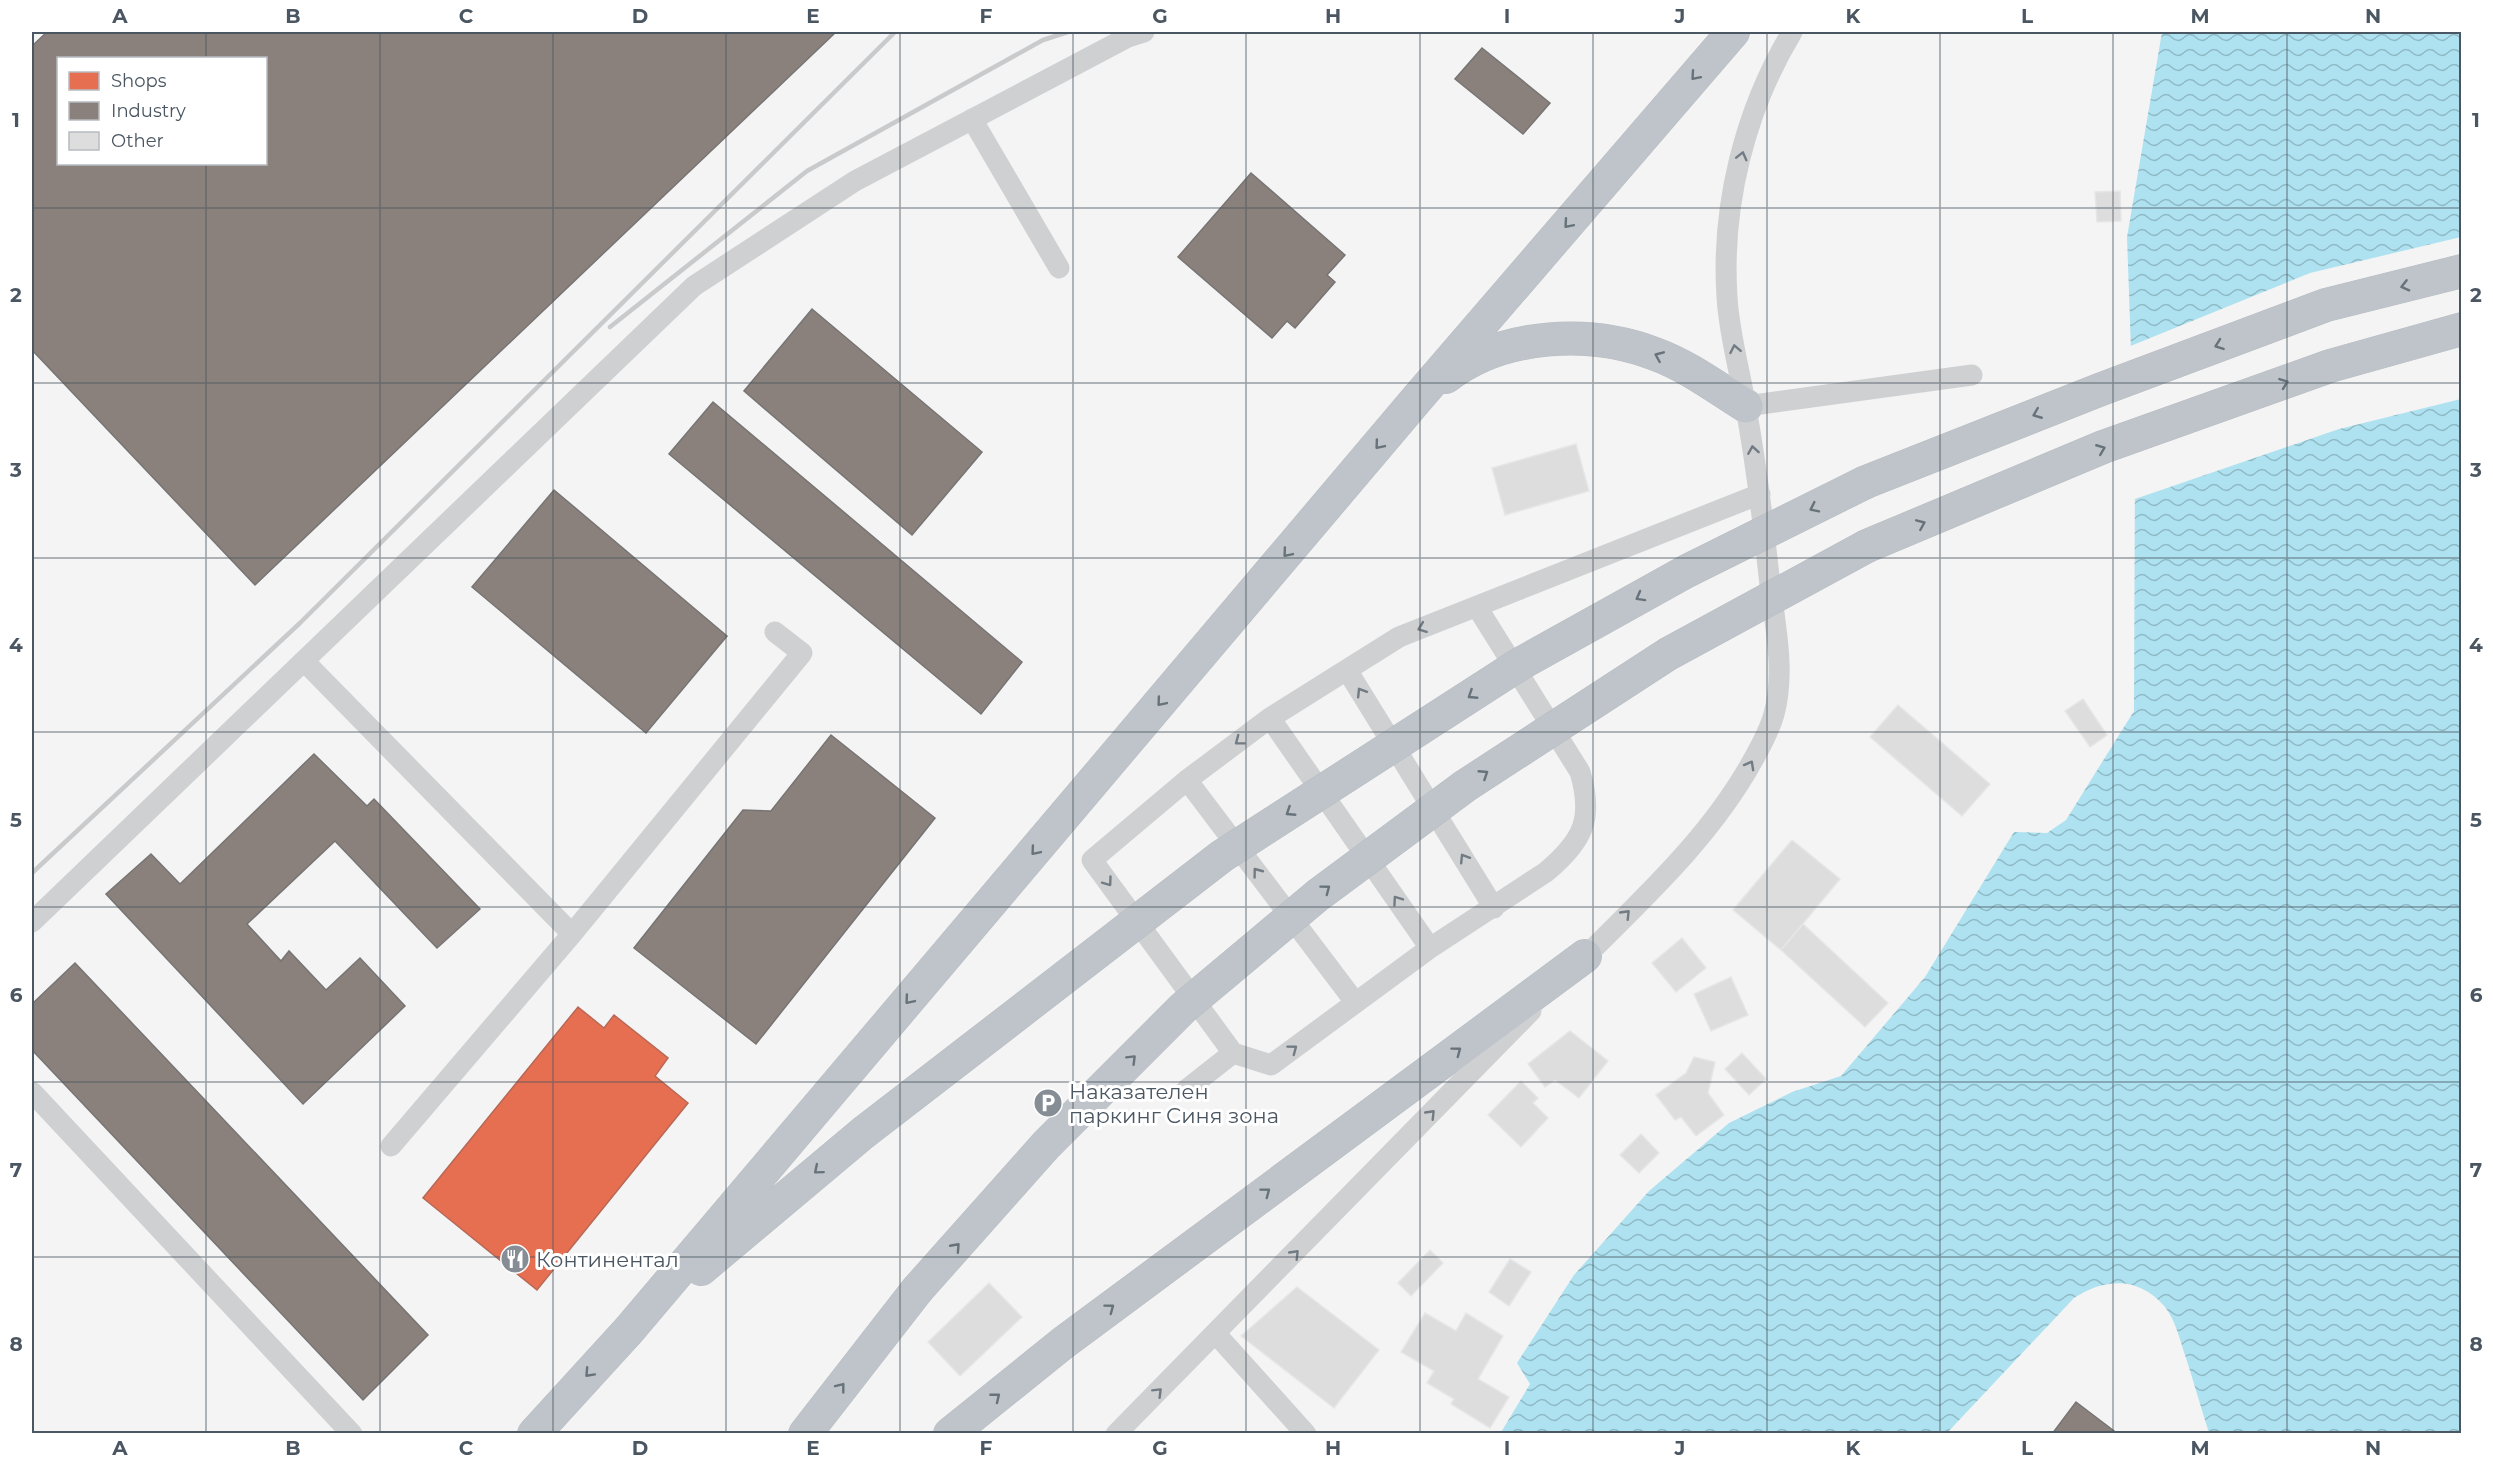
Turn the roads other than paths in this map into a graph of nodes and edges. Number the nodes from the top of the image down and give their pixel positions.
1 (1144, 32) edge
2 (1733, 32) edge
3 (1792, 32) edge
4 (972, 119) junction
5 (1059, 268) dead end
6 (2462, 272) edge
7 (2462, 329) edge
8 (1972, 375) dead end
9 (1416, 400) junction
10 (1746, 406) junction
11 (1760, 494) junction
12 (1477, 607) junction
13 (775, 632) dead end
14 (304, 662) junction
15 (1347, 670) junction
16 (1270, 718) junction
17 (1187, 780) junction
18 (1494, 908) junction
19 (32, 922) edge
20 (572, 934) junction
21 (1430, 948) junction
22 (1585, 956) junction
23 (1355, 1002) junction
24 (1233, 1053) junction
25 (1185, 1090) dead end
26 (32, 1092) edge
27 (391, 1146) dead end
28 (629, 1330) junction
29 (1216, 1334) junction
30 (351, 1434) edge
31 (534, 1434) edge
32 (805, 1434) edge
33 (950, 1434) edge
34 (1116, 1434) edge
35 (1306, 1434) edge

1 - 4 lane
2 -> 9 highway
10 -> 3 lane
4 - 5 lane
4 - 14 lane
6 -> 28 highway, bridge
32 -> 7 highway, bridge
8 - 10 lane
10 -> 9 highway
9 -> 28 highway
11 -> 10 lane
11 - 12 lane
22 -> 11 lane
12 -> 15 lane
12 - 18 lane
13 - 20 lane
14 - 19 lane
14 - 20 lane
15 - 16 lane
18 -> 15 lane
16 -> 17 lane
21 -> 16 lane
23 -> 17 lane
17 -> 24 lane
18 - 21 lane
20 - 27 lane
21 - 23 lane
29 -> 22 lane
33 -> 22 highway
24 -> 23 lane
24 - 25 lane
26 - 30 lane
28 -> 31 highway
34 -> 29 lane
29 - 35 lane

